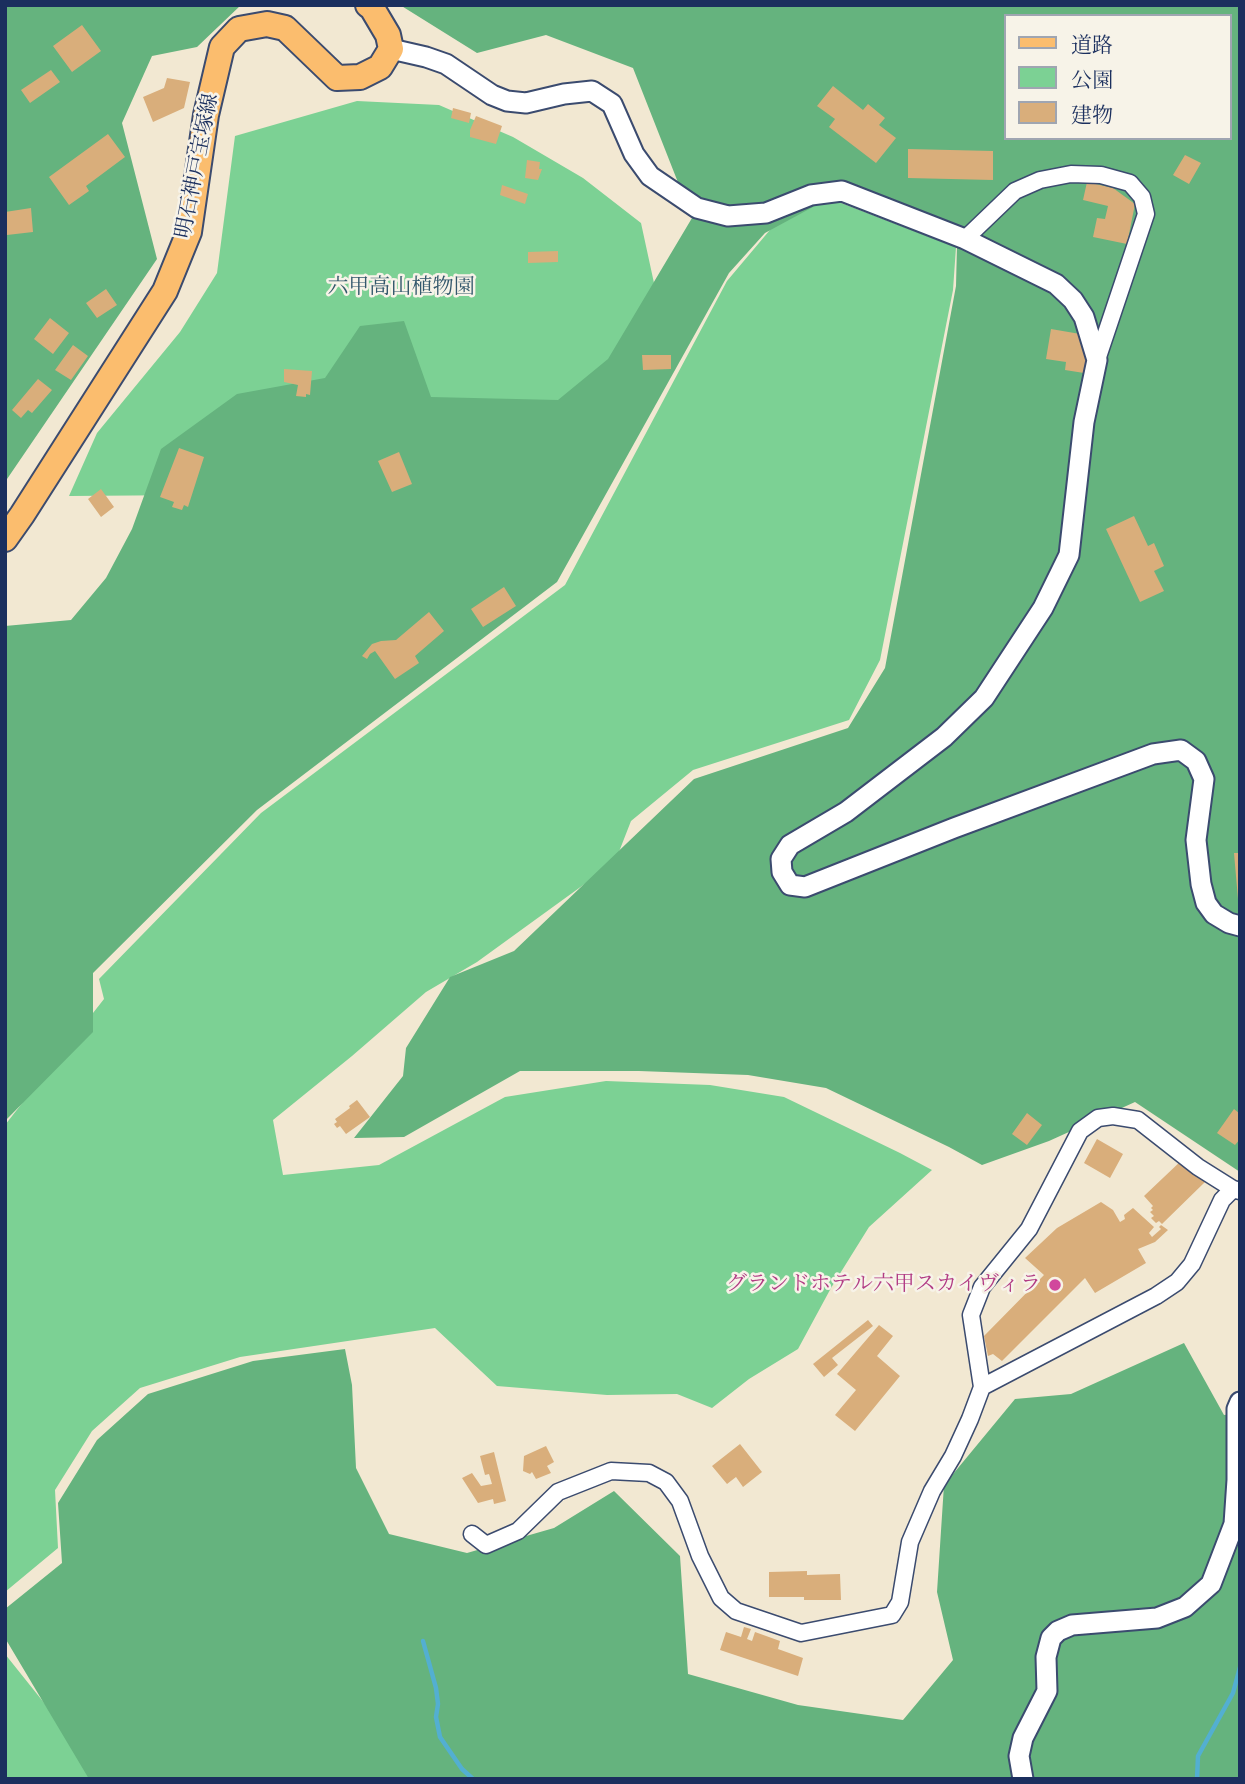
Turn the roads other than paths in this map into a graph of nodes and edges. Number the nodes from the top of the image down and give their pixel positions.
1 (368, 5) edge
2 (391, 49) junction
3 (965, 239) junction
4 (1097, 360) junction
5 (5, 538) edge
6 (1240, 926) edge
7 (1236, 1190) edge
8 (982, 1387) junction
9 (1240, 1402) edge
10 (472, 1534) dead end
11 (1023, 1779) edge

1 - 2 main road
2 - 3 street
2 - 5 main road, 明石神戸宝塚線
3 - 4 street
3 - 4 street
4 - 6 street
7 - 8 street
7 - 8 street
8 - 10 street
9 - 11 street

